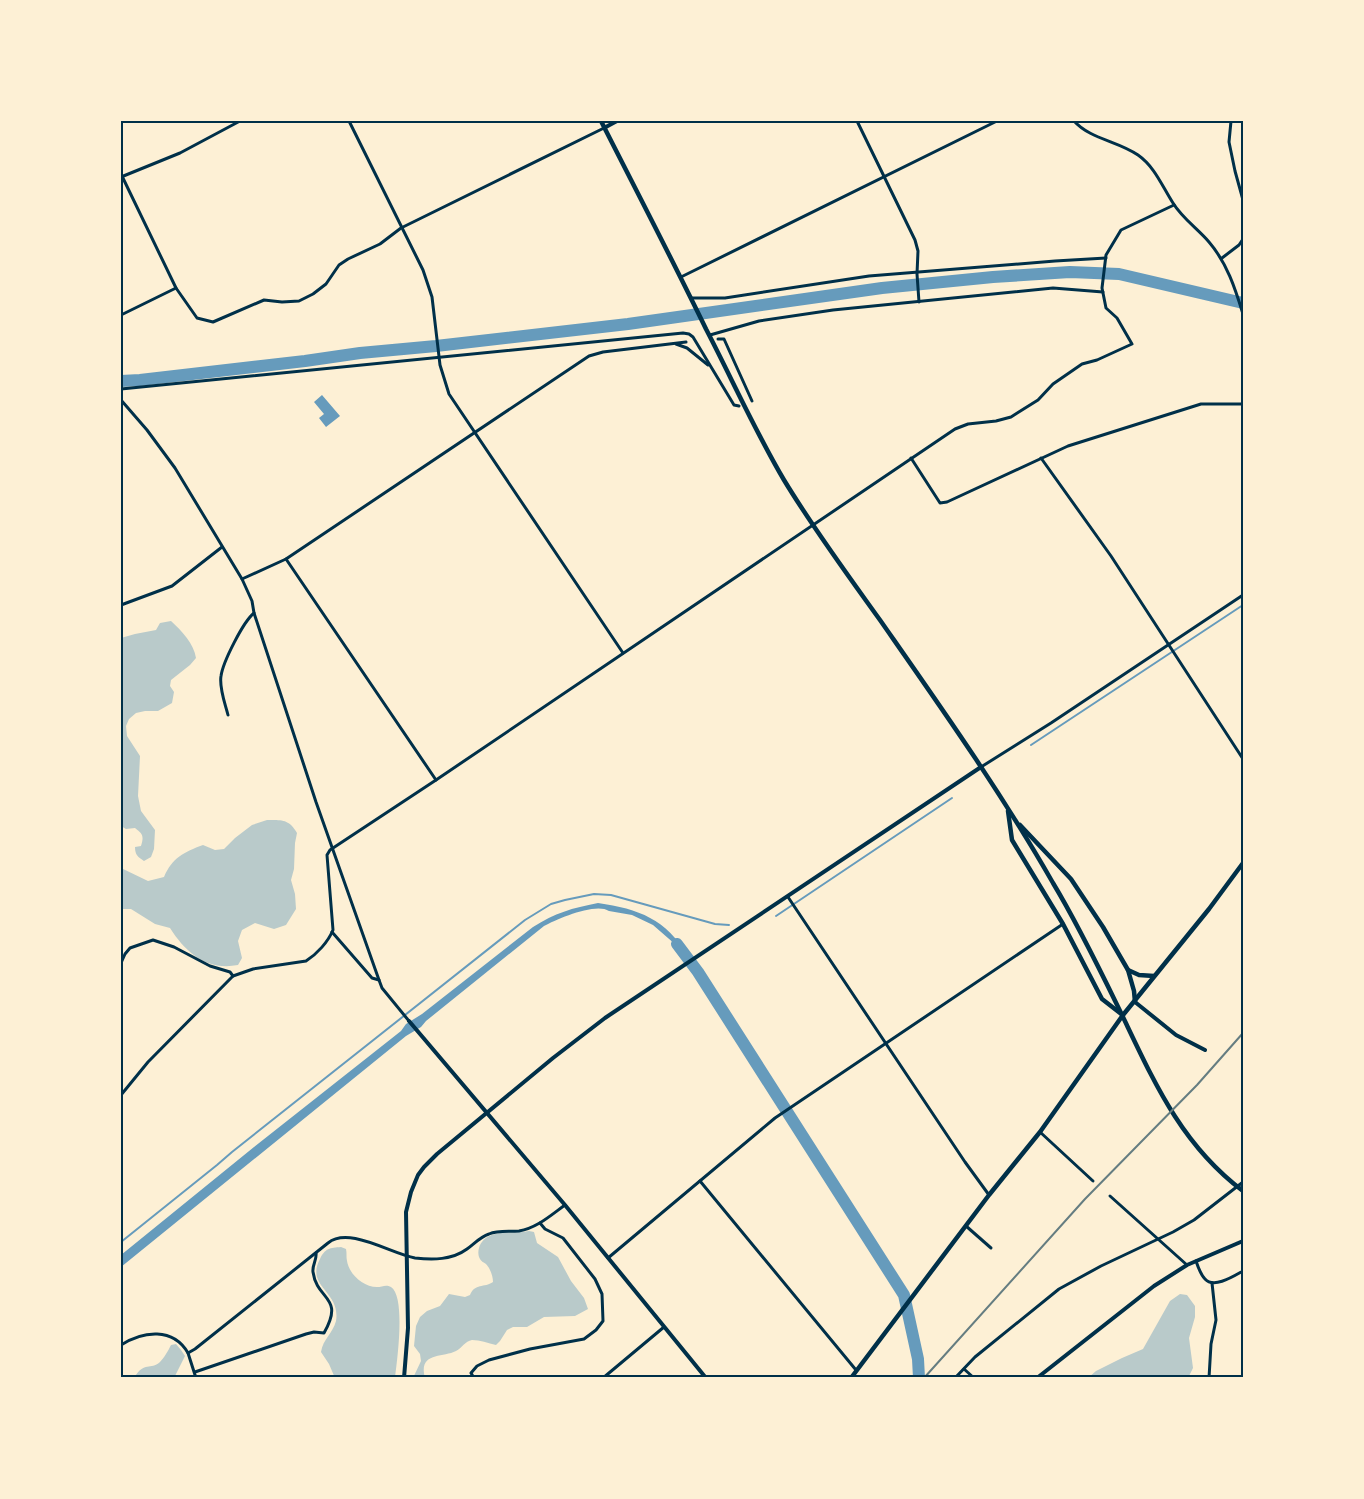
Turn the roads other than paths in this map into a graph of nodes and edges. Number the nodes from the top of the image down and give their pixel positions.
1 (240, 121) edge
2 (349, 121) edge
3 (601, 121) edge
4 (618, 121) edge
5 (857, 121) edge
6 (997, 121) edge
7 (1074, 121) edge
8 (1231, 121) edge
9 (604, 128) junction
10 (122, 176) edge
11 (884, 178) junction
12 (1243, 200) edge
13 (1174, 205) junction
14 (401, 228) junction
15 (1243, 239) edge
16 (1222, 258) junction
17 (1106, 260) junction
18 (917, 273) junction
19 (681, 277) junction
20 (176, 288) junction
21 (1102, 290) junction
22 (691, 298) junction
23 (919, 300) junction
24 (1243, 314) edge
25 (121, 315) edge
26 (710, 335) junction
27 (718, 339) dead end
28 (686, 342) dead end
29 (673, 343) junction
30 (438, 357) junction
31 (711, 368) junction
32 (121, 389) edge
33 (121, 400) edge
34 (752, 401) dead end
35 (1243, 404) edge
36 (739, 406) dead end
37 (475, 433) junction
38 (911, 458) junction
39 (1041, 458) junction
40 (812, 524) junction
41 (222, 547) junction
42 (286, 559) junction
43 (242, 579) junction
44 (1243, 595) edge
45 (121, 605) edge
46 (254, 613) junction
47 (1168, 644) junction
48 (623, 653) junction
49 (228, 715) dead end
50 (1243, 759) edge
51 (981, 767) junction
52 (436, 780) junction
53 (1008, 809) junction
54 (1014, 818) junction
55 (332, 848) junction
56 (1243, 863) edge
57 (788, 896) junction
58 (1063, 924) junction
59 (332, 932) junction
60 (121, 964) edge
61 (1128, 970) junction
62 (233, 976) junction
63 (1154, 976) junction
64 (378, 980) junction
65 (1135, 1002) junction
66 (1123, 1015) junction
67 (408, 1019) joint
68 (887, 1043) junction
69 (1205, 1050) dead end
70 (121, 1095) edge
71 (486, 1113) junction
72 (1040, 1132) junction
73 (700, 1181) junction
74 (1093, 1181) dead end
75 (1243, 1182) edge
76 (1243, 1191) edge
77 (989, 1195) junction
78 (1110, 1196) dead end
79 (565, 1205) junction
80 (540, 1224) junction
81 (966, 1226) junction
82 (1158, 1240) junction
83 (1243, 1241) edge
84 (992, 1248) dead end
85 (316, 1253) junction
86 (406, 1255) junction
87 (607, 1258) junction
88 (1196, 1261) junction
89 (1187, 1265) junction
90 (1243, 1271) edge
91 (1212, 1283) junction
92 (664, 1327) junction
93 (121, 1345) edge
94 (188, 1353) junction
95 (964, 1369) junction
96 (856, 1370) junction
97 (195, 1372) junction
98 (196, 1378) edge
99 (404, 1378) edge
100 (474, 1378) edge
101 (603, 1378) edge
102 (706, 1378) edge
103 (851, 1378) edge
104 (955, 1378) edge
105 (974, 1378) edge
106 (1037, 1378) edge
107 (1209, 1378) edge

1 - 10 street
2 - 14 street
3 - 9 main road
4 - 9 street
5 - 11 street
6 - 11 street
7 - 13 street
8 - 12 street
9 - 14 street
9 - 19 main road
10 - 20 street
11 - 18 street
11 - 19 street
13 - 16 street
13 - 17 street
14 - 20 street
14 - 30 street
15 - 16 street
16 - 24 street
17 - 18 street
17 - 21 street
18 - 22 street
18 - 23 street
19 - 22 main road
20 - 25 street
21 - 23 street
21 - 38 street
22 - 26 main road
23 - 26 street
26 - 40 main road
27 - 34 street
28 - 29 street
29 - 31 street
29 - 37 street
30 - 31 street
30 - 32 street
30 - 37 street
31 - 36 street
33 - 41 street
35 - 39 street
37 - 42 street
37 - 48 street
38 - 39 street
38 - 40 street
39 - 47 street
40 - 48 street
40 - 51 main road
41 - 43 street
41 - 45 street
42 - 43 street
42 - 52 street
43 - 46 street
44 - 47 street
46 - 49 street
46 - 55 street
47 - 50 street
47 - 51 street
48 - 52 street
51 - 53 main road
51 - 57 street
52 - 55 street
53 - 54 main road
53 - 58 main road
54 - 61 main road
54 - 76 main road
55 - 59 street
55 - 64 street
56 - 63 main road
57 - 68 street
57 - 71 street
58 - 66 main road
58 - 68 street
59 - 62 street
59 - 64 street
60 - 62 street
61 - 63 main road
61 - 65 main road
62 - 70 street
63 - 65 main road
64 - 67 street
65 - 66 main road
65 - 69 street
66 - 72 main road
67 - 71 street
68 - 73 street
68 - 77 street
71 - 79 street
71 - 86 street
72 - 74 street
72 - 77 main road
73 - 87 street
73 - 96 street
75 - 82 street
77 - 81 main road
78 - 82 street
79 - 80 street
79 - 87 street
80 - 86 street
80 - 100 street
81 - 84 street
81 - 96 main road
82 - 89 street
82 - 95 street
83 - 88 street
85 - 86 street
85 - 94 street
85 - 97 street
86 - 99 street
87 - 92 street
88 - 89 street
88 - 91 street
89 - 106 street
90 - 91 street
91 - 107 street
92 - 101 street
92 - 102 street
93 - 94 street
94 - 97 street
95 - 104 street
95 - 105 street
96 - 103 main road
97 - 98 street

